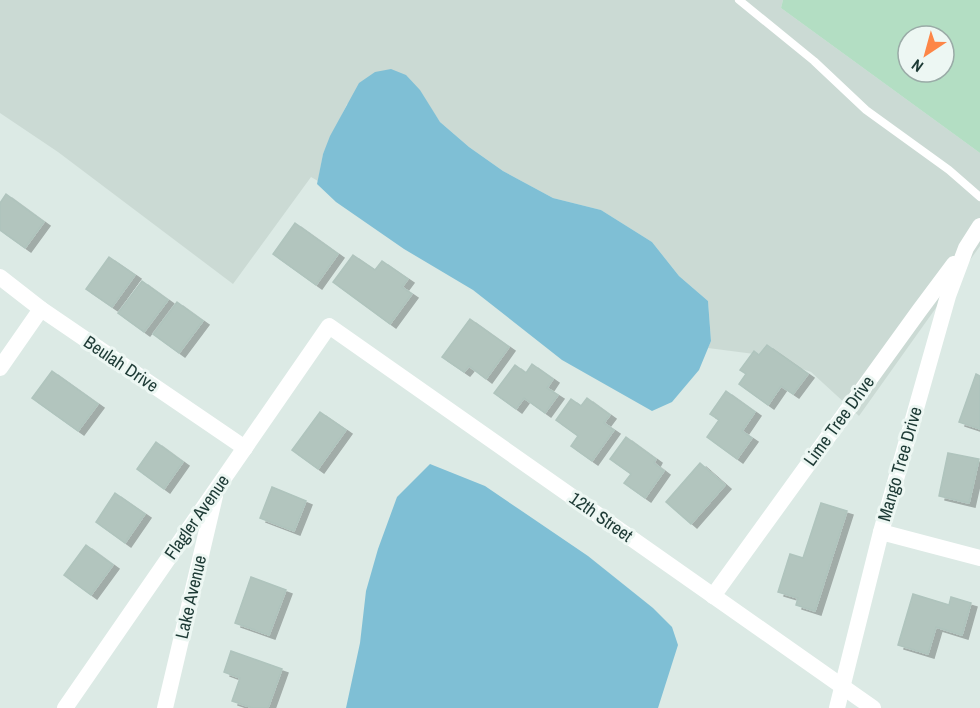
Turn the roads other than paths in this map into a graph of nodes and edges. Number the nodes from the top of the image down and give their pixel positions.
1 (740, 0) edge
2 (980, 197) edge
3 (980, 226) edge
4 (966, 248) junction
5 (0, 277) edge
6 (41, 309) junction
7 (329, 326) joint
8 (0, 368) edge
9 (245, 448) junction
10 (217, 486) junction
11 (881, 532) junction
12 (980, 558) edge
13 (713, 596) junction
14 (842, 687) junction
15 (64, 708) edge
16 (165, 708) edge
17 (837, 708) edge
18 (873, 708) edge

1 - 2 lane
3 - 4 street, Mango Tree Drive
4 - 11 street, Mango Tree Drive
4 - 13 street, Lime Tree Drive
5 - 6 street, Beulah Drive
6 - 8 street
6 - 9 street, Beulah Drive
7 - 9 street, Flagler Avenue
7 - 13 street, 12th Street
9 - 10 street, Flagler Avenue
10 - 15 street, Flagler Avenue
10 - 16 street, Lake Avenue
11 - 12 street
11 - 14 street, Mango Tree Drive
13 - 14 street, 12th Street
14 - 17 street, Mango Tree Drive
14 - 18 street, 12th Street

